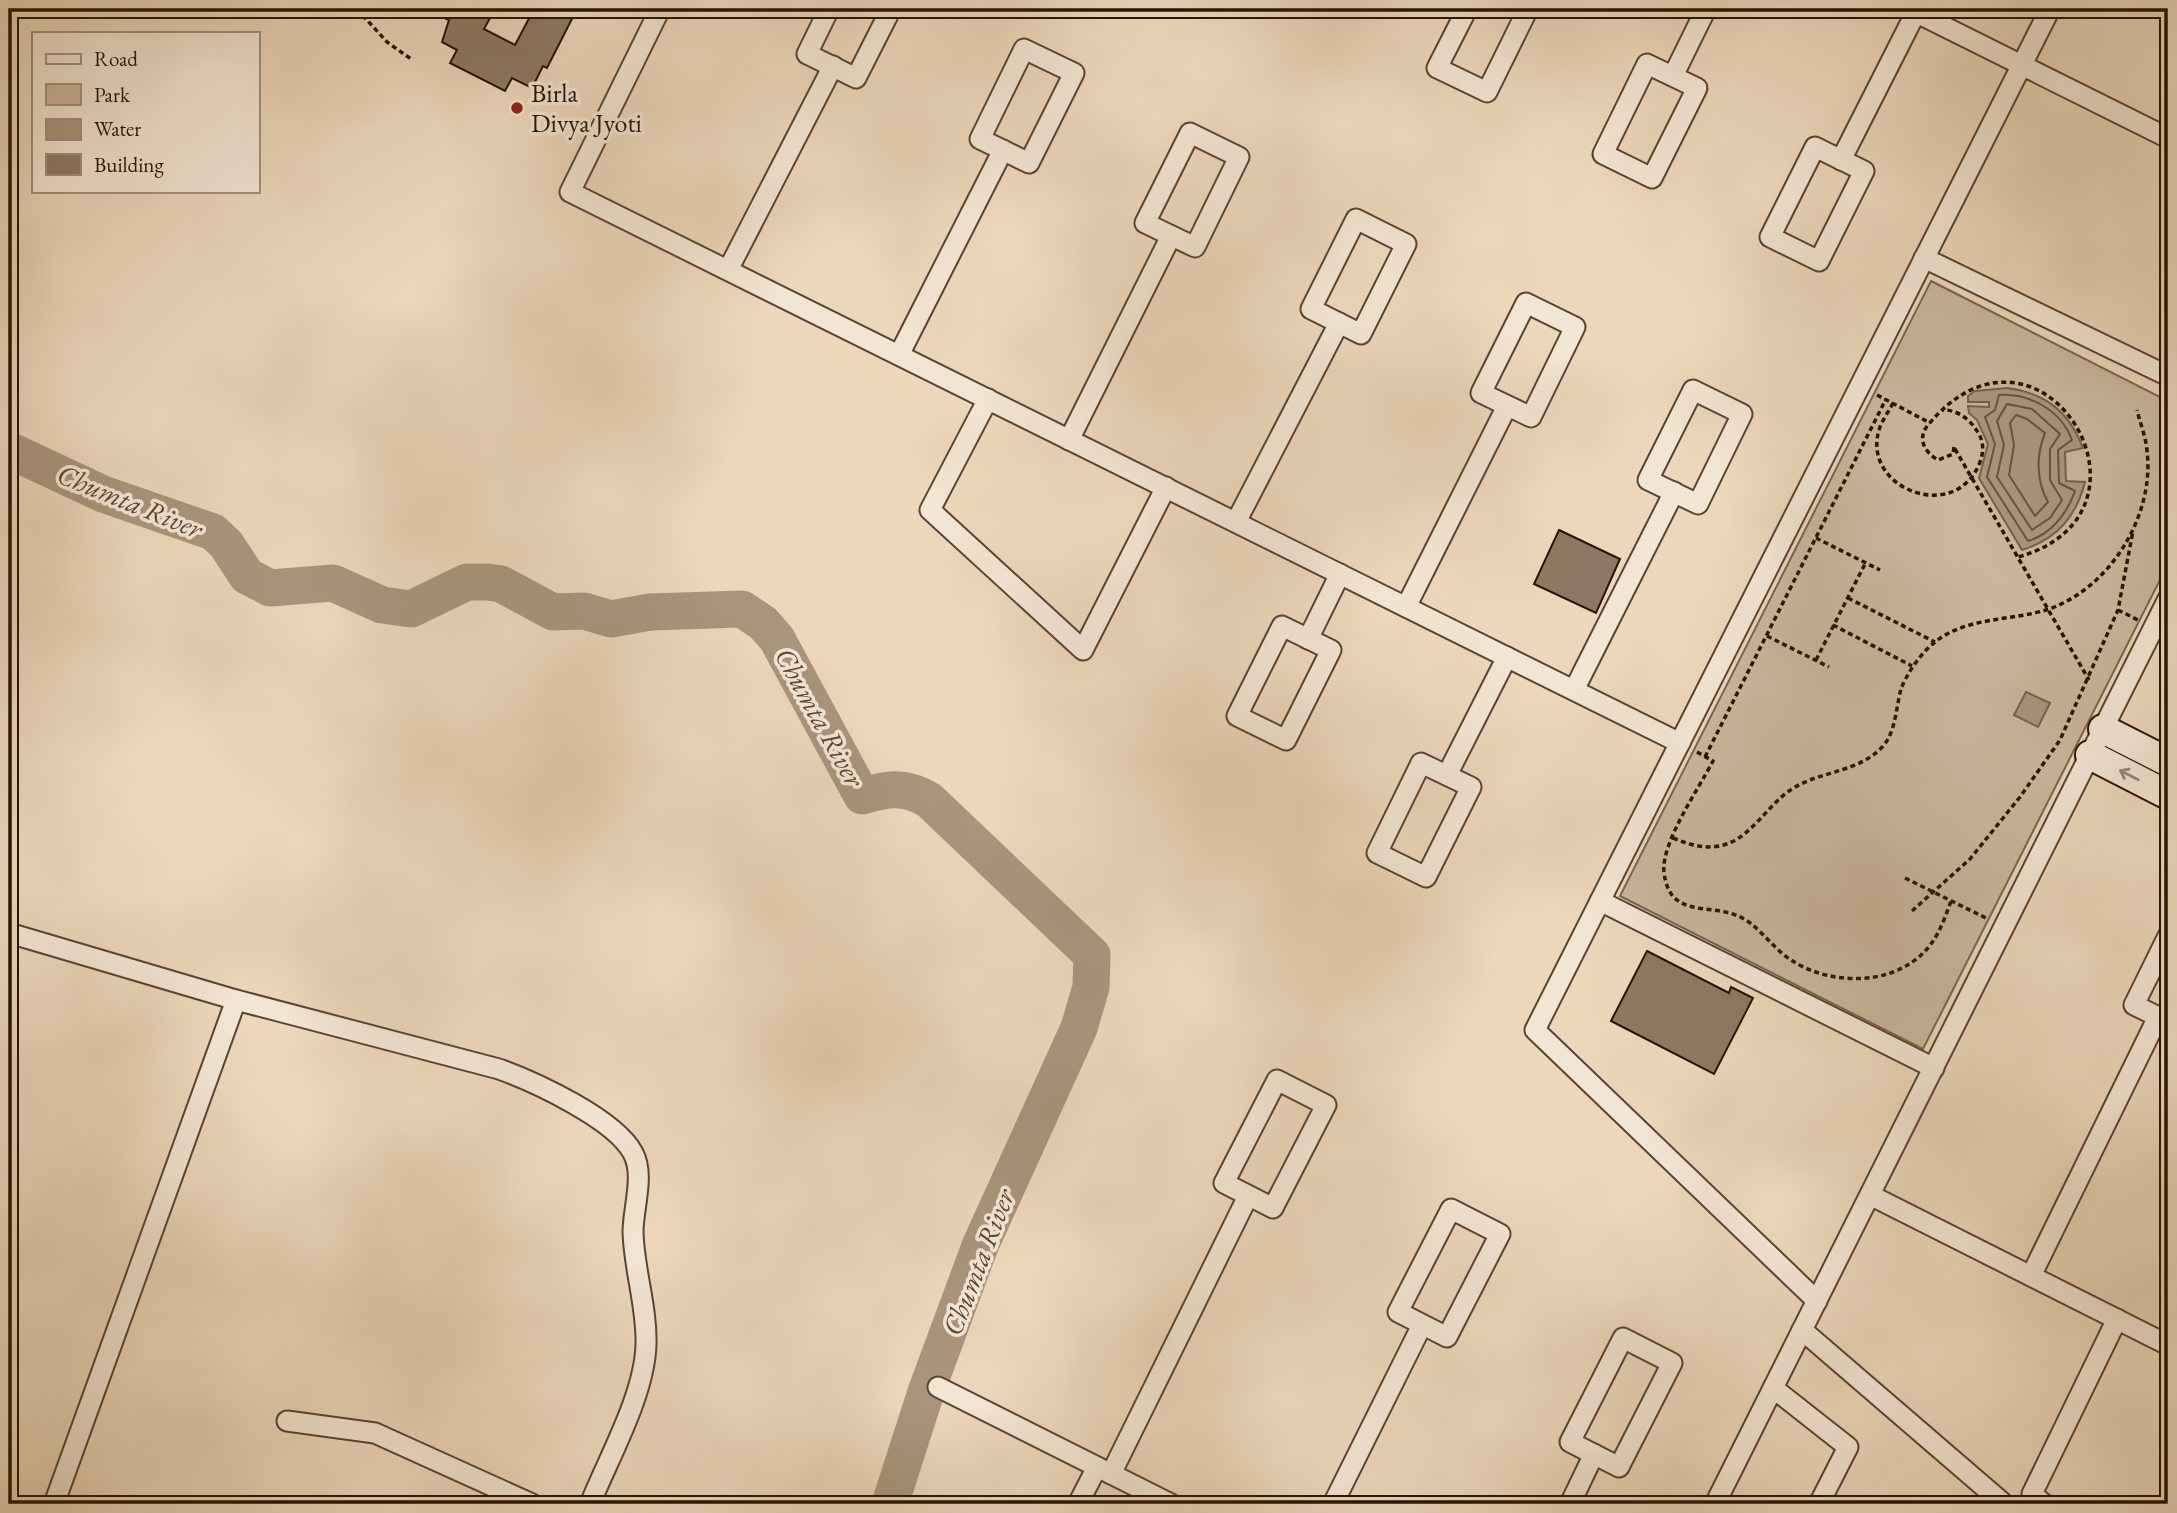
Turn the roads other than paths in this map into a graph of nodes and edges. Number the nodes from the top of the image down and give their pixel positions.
1 (660, 9) edge
2 (829, 9) edge
3 (891, 9) edge
4 (1466, 9) edge
5 (1528, 9) edge
6 (1706, 9) edge
7 (2050, 9) edge
8 (1912, 10) edge
9 (2022, 65) junction
10 (833, 66) junction
11 (1673, 76) junction
12 (2168, 138) edge
13 (1003, 150) junction
14 (1841, 160) junction
15 (1171, 236) junction
16 (1924, 258) junction
17 (728, 270) junction
18 (1339, 323) junction
19 (899, 355) junction
20 (2168, 376) edge
21 (988, 399) junction
22 (1507, 406) junction
23 (1069, 440) junction
24 (1166, 487) junction
25 (1674, 492) junction
26 (1236, 522) junction
27 (1340, 574) junction
28 (2168, 600) edge
29 (1406, 607) junction
30 (1308, 639) junction
31 (1507, 657) junction
32 (1574, 690) junction
33 (2104, 729) junction
34 (1680, 743) junction
35 (2090, 755) junction
36 (2168, 762) edge
37 (1447, 775) junction
38 (2168, 794) edge
39 (1600, 901) junction
40 (9, 933) edge
41 (2168, 936) edge
42 (236, 1000) junction
43 (2163, 1019) edge
44 (1934, 1068) junction
45 (1870, 1195) junction
46 (1248, 1196) junction
47 (2031, 1276) junction
48 (1817, 1301) junction
49 (2117, 1320) junction
50 (1422, 1325) junction
51 (1802, 1330) junction
52 (2168, 1345) edge
53 (938, 1387) dead end
54 (1773, 1388) junction
55 (287, 1421) dead end
56 (1594, 1454) junction
57 (1104, 1471) junction
58 (54, 1504) edge
59 (532, 1504) edge
60 (590, 1504) edge
61 (1078, 1504) edge
62 (1171, 1504) edge
63 (1333, 1504) edge
64 (1570, 1504) edge
65 (1715, 1504) edge
66 (1819, 1504) edge
67 (2004, 1504) edge
68 (2044, 1504) edge

1 - 17 street
2 - 10 street
3 - 10 street
4 - 5 street
6 - 11 street
7 - 9 street
8 - 9 street
8 - 14 street
9 - 12 street
9 - 16 street
10 - 17 street
11 - 11 street
13 - 13 street
13 - 19 street
14 - 14 street
15 - 15 street
15 - 23 street
16 - 20 street
16 - 34 street
17 - 19 street
18 - 18 street
18 - 26 street
19 - 21 street
21 - 23 street
21 - 24 street
22 - 22 street
22 - 29 street
23 - 24 street
24 - 26 street
25 - 25 street
25 - 32 street
26 - 27 street
27 - 29 street
27 - 30 street
28 - 33 street
29 - 31 street
30 - 30 street
31 - 32 street
31 - 37 street
32 - 34 street
33 - 35 street
33 - 36 street
34 - 39 street
38 -> 35 street
35 - 44 street
37 - 37 street
39 - 44 street
39 - 48 street
40 - 42 street
41 - 43 street
42 - 58 street
42 - 60 street
43 - 47 street
44 - 45 street
45 - 47 street
45 - 48 street
46 - 46 street
46 - 57 street
47 - 49 street
48 - 51 street
49 - 52 street
49 - 68 street
50 - 50 street
50 - 63 street
51 - 54 street
51 - 67 street
53 - 57 street
54 - 65 street
54 - 66 street
55 - 59 street
56 - 56 street
56 - 64 street
57 - 61 street
57 - 62 street

